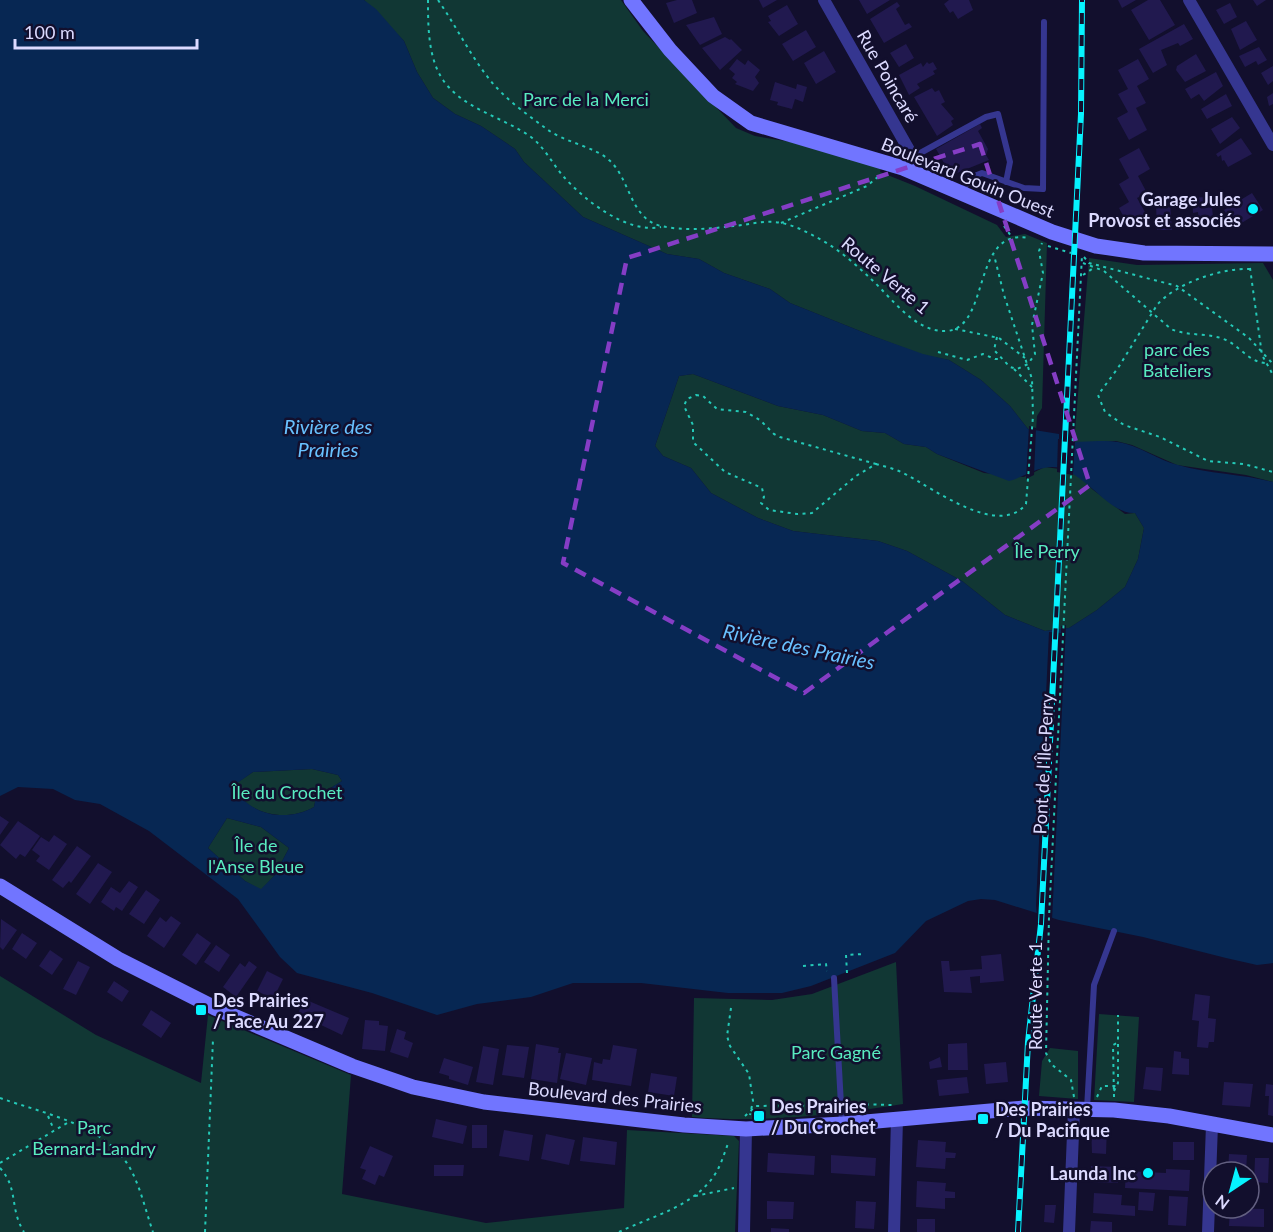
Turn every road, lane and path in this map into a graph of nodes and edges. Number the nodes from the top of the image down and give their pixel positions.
1 (428, 0) edge
2 (438, 0) edge
3 (631, 0) edge
4 (824, 0) edge
5 (1189, 0) edge
6 (1044, 22) dead end
7 (1273, 145) edge
8 (913, 164) junction
9 (884, 171) dead end
10 (1006, 182) junction
11 (962, 192) junction
12 (781, 223) junction
13 (664, 226) junction
14 (1011, 237) dead end
15 (1042, 243) dead end
16 (1273, 254) edge
17 (994, 255) junction
18 (1251, 262) dead end
19 (1083, 263) junction
20 (1095, 267) junction
21 (1250, 269) junction
22 (1083, 275) junction
23 (1180, 288) junction
24 (1150, 314) junction
25 (954, 329) junction
26 (997, 337) junction
27 (1261, 350) junction
28 (938, 352) dead end
29 (1002, 359) junction
30 (1028, 362) junction
31 (1265, 363) junction
32 (1273, 364) edge
33 (1013, 369) junction
34 (1273, 375) edge
35 (1034, 388) junction
36 (876, 464) junction
37 (1273, 472) edge
38 (0, 886) edge
39 (1049, 917) joint
40 (1114, 931) dead end
41 (864, 954) dead end
42 (803, 966) dead end
43 (847, 973) dead end
44 (830, 979) joint
45 (731, 1008) dead end
46 (1118, 1015) dead end
47 (213, 1040) dead end
48 (1117, 1042) junction
49 (1112, 1052) junction
50 (1120, 1053) junction
51 (1112, 1086) junction
52 (1117, 1086) junction
53 (1114, 1091) junction
54 (0, 1098) edge
55 (1114, 1102) dead end
56 (1083, 1105) junction
57 (47, 1114) junction
58 (897, 1119) junction
59 (67, 1123) junction
60 (843, 1124) junction
61 (1212, 1125) junction
62 (746, 1129) junction
63 (54, 1130) junction
64 (1273, 1135) edge
65 (0, 1163) edge
66 (0, 1168) edge
67 (745, 1186) junction
68 (693, 1196) dead end
69 (24, 1232) edge
70 (153, 1232) edge
71 (205, 1232) edge
72 (744, 1232) edge
73 (894, 1232) edge
74 (1070, 1232) edge
75 (1208, 1232) edge

1 - 13 path, Route Verte 1
2 - 13 path
3 - 8 street, Boulevard Gouin Ouest
4 - 8 street, Rue Poincaré
5 - 7 street
6 - 10 lane
8 - 10 lane
8 - 11 street, Boulevard Gouin Ouest
9 - 12 path
10 - 11 lane
11 - 16 street, Boulevard Gouin Ouest
12 - 13 path, Route Verte 1
12 - 25 path, Route Verte 1
14 - 17 path
15 - 30 path
17 - 25 path
17 - 30 path
18 - 21 path
19 - 20 path
19 - 22 path
19 - 23 path
20 - 22 path
20 - 24 path
21 - 23 path
21 - 27 path
22 - 39 path, Pont de l'Île-Perry
23 - 24 path
23 - 27 path
24 - 31 path
24 - 37 path
25 - 26 path, Route Verte 1
26 - 29 path
26 - 30 path
27 - 31 path
27 - 32 path
28 - 29 path
29 - 33 path
30 - 33 path
30 - 35 path
31 - 34 path
33 - 35 path
35 - 36 path
36 - 36 path
38 - 62 street, Boulevard des Prairies
39 - 56 path, Route Verte 1
40 - 56 lane
41 - 43 path
42 - 44 path
44 - 60 lane
45 - 62 path
46 - 48 path
47 - 71 path
48 - 49 path
48 - 50 path
49 - 50 path
49 - 51 path
50 - 52 path
51 - 52 path
51 - 53 path
51 - 56 path
52 - 53 path
53 - 55 path
54 - 57 path
56 - 58 street, Boulevard des Prairies
56 - 61 street, Boulevard des Prairies
56 - 74 street
57 - 59 path
57 - 63 path
58 - 60 street, Boulevard des Prairies
58 - 73 street
59 - 63 path
59 - 70 path
60 - 62 street, Boulevard des Prairies
61 - 64 street, Boulevard des Prairies
61 - 75 street
62 - 67 street
63 - 65 path
66 - 69 path
67 - 68 path
67 - 72 street

